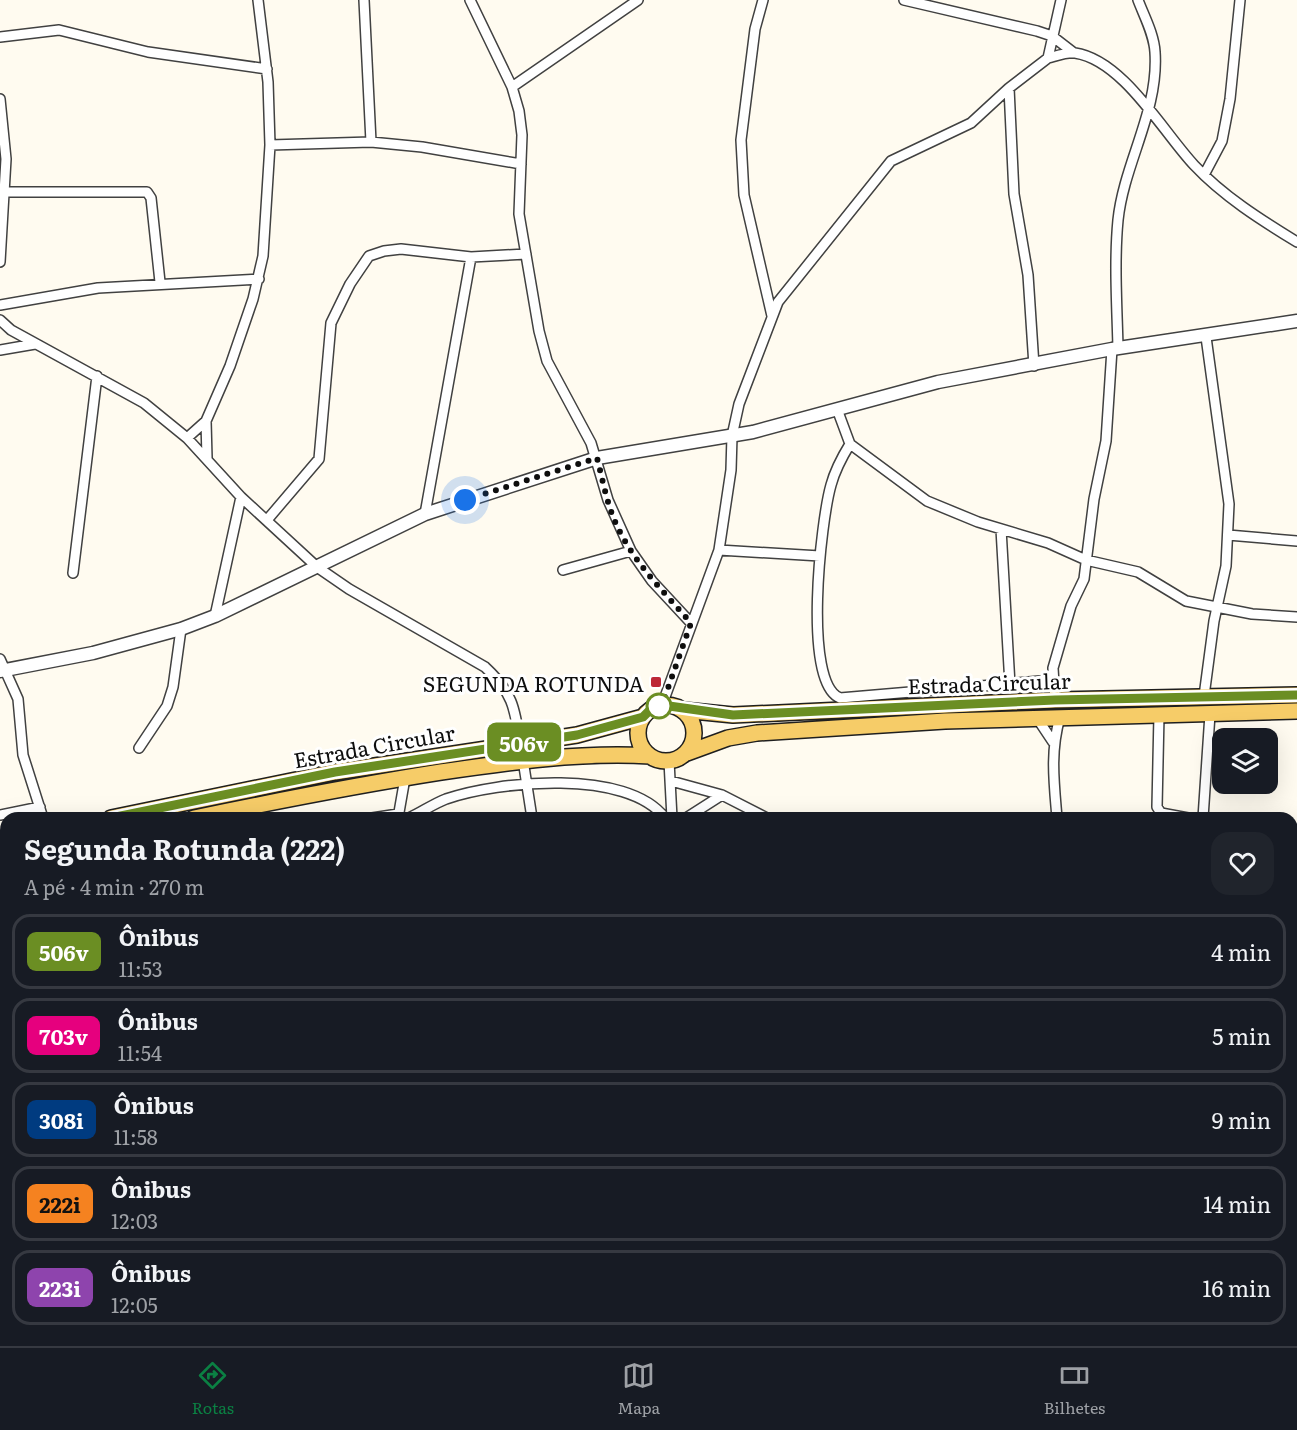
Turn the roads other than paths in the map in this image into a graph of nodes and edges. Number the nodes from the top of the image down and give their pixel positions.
1 (258, 0) edge
2 (364, 0) edge
3 (470, 0) edge
4 (638, 0) edge
5 (763, 0) edge
6 (904, 0) edge
7 (1061, 0) edge
8 (1137, 0) edge
9 (1240, 0) edge
10 (1052, 36) junction
11 (0, 37) edge
12 (1074, 52) junction
13 (1048, 58) junction
14 (267, 69) junction
15 (512, 87) junction
16 (1009, 88) junction
17 (0, 99) edge
18 (1149, 109) junction
19 (371, 142) junction
20 (270, 145) junction
21 (521, 164) junction
22 (1204, 175) junction
23 (5, 192) junction
24 (1297, 242) edge
25 (526, 254) junction
26 (471, 257) junction
27 (0, 262) edge
28 (259, 279) junction
29 (237, 281) junction
30 (160, 282) junction
31 (254, 298) junction
32 (0, 305) edge
33 (772, 316) junction
34 (0, 320) edge
35 (1297, 321) edge
36 (1206, 337) junction
37 (35, 344) junction
38 (1115, 349) junction
39 (0, 350) edge
40 (1034, 366) junction
41 (97, 376) junction
42 (837, 409) junction
43 (206, 421) junction
44 (732, 436) junction
45 (188, 438) junction
46 (850, 444) junction
47 (207, 458) junction
48 (597, 458) junction
49 (241, 497) junction
50 (425, 514) junction
51 (267, 520) junction
52 (1001, 529) junction
53 (1228, 535) junction
54 (1297, 541) edge
55 (719, 550) junction
56 (631, 551) junction
57 (820, 556) junction
58 (1086, 560) junction
59 (317, 567) junction
60 (563, 570) dead end
61 (73, 573) dead end
62 (1216, 609) junction
63 (215, 616) junction
64 (1297, 617) edge
65 (691, 623) junction
66 (181, 629) junction
67 (2, 666) edge
68 (1052, 680) junction
69 (1010, 685) junction
70 (1295, 694) edge
71 (1204, 696) junction
72 (1055, 700) junction
73 (662, 705) junction
74 (683, 710) junction
75 (1297, 711) edge
76 (1210, 714) junction
77 (1159, 715) junction
78 (643, 717) junction
79 (1060, 717) junction
80 (1037, 718) junction
81 (1053, 742) junction
82 (520, 743) junction
83 (138, 748) dead end
84 (687, 753) junction
85 (650, 756) junction
86 (523, 760) junction
87 (669, 761) junction
88 (405, 778) junction
89 (671, 781) junction
90 (527, 785) junction
91 (722, 795) junction
92 (40, 807) junction
93 (15, 812) edge
94 (42, 812) edge
95 (140, 812) edge
96 (222, 812) edge
97 (399, 812) edge
98 (421, 812) edge
99 (531, 812) edge
100 (658, 812) edge
101 (672, 812) edge
102 (695, 812) edge
103 (755, 812) edge
104 (1056, 812) edge
105 (1160, 812) edge
106 (1203, 812) edge

1 - 14 street
2 - 19 street
3 - 15 street
4 - 15 street
5 - 33 street
6 - 10 street
7 - 10 street
8 - 18 street
9 - 22 street
10 - 12 street
10 - 13 street
11 - 14 street
12 - 13 street
12 - 18 street
13 - 16 street
14 - 20 street
15 - 21 street
16 - 33 street
16 - 40 street
17 - 23 street
18 - 22 street
18 - 38 street
19 - 20 street
19 - 21 street
20 - 28 street
21 - 25 street
22 - 24 street
23 - 27 street
23 - 30 street
25 - 26 street
25 - 48 street
26 - 50 street
26 - 51 street
28 - 29 street
28 - 31 street
29 - 30 street
29 - 31 street
30 - 32 street
31 - 43 street
33 - 44 street
34 - 37 street
35 - 36 street
36 - 38 street
36 - 53 street
37 - 39 street
37 - 41 street
38 - 40 street
38 - 58 street
40 - 42 street
41 - 45 street
41 - 61 street
42 - 44 street
42 - 46 street
43 - 45 street
43 - 47 street
44 - 48 street
44 - 55 street
45 - 47 street
46 - 52 street
46 - 57 street
47 - 49 street
48 - 50 street
48 - 56 street
49 - 51 street
49 - 63 street
50 - 59 street
51 - 59 street
52 - 58 street
52 - 69 street
53 - 54 street
53 - 62 street
55 - 57 street
55 - 65 street
56 - 60 street
56 - 65 street
57 - 69 street
58 - 62 street
58 - 68 street
59 - 63 street
59 - 82 street
62 - 64 street
62 - 71 street
63 - 66 street
65 - 73 street
66 - 67 street
66 - 83 street
67 - 92 street
68 - 69 street
68 - 72 street
70 - 71 main road, Estrada Circular
71 - 72 main road, Estrada Circular
72 - 74 main road, Estrada Circular
73 - 74 main road
73 - 78 main road
74 - 84 main road
75 - 76 main road, Estrada Circular
76 - 77 main road, Estrada Circular
76 - 106 street
77 - 79 main road, Estrada Circular
77 - 105 street
78 - 82 main road, Estrada Circular
78 - 85 main road
79 - 80 main road, Estrada Circular
79 - 81 street
80 - 81 street
80 - 84 main road, Estrada Circular
81 - 104 street
82 - 95 main road, Estrada Circular
84 - 87 main road
85 - 86 main road, Estrada Circular
85 - 87 main road
86 - 88 main road, Estrada Circular
86 - 90 street
87 - 89 street
88 - 96 main road, Estrada Circular
88 - 97 street
89 - 91 street
89 - 101 street
90 - 98 street
90 - 99 street
90 - 100 street
91 - 102 street
91 - 103 street
92 - 93 street
92 - 94 street

